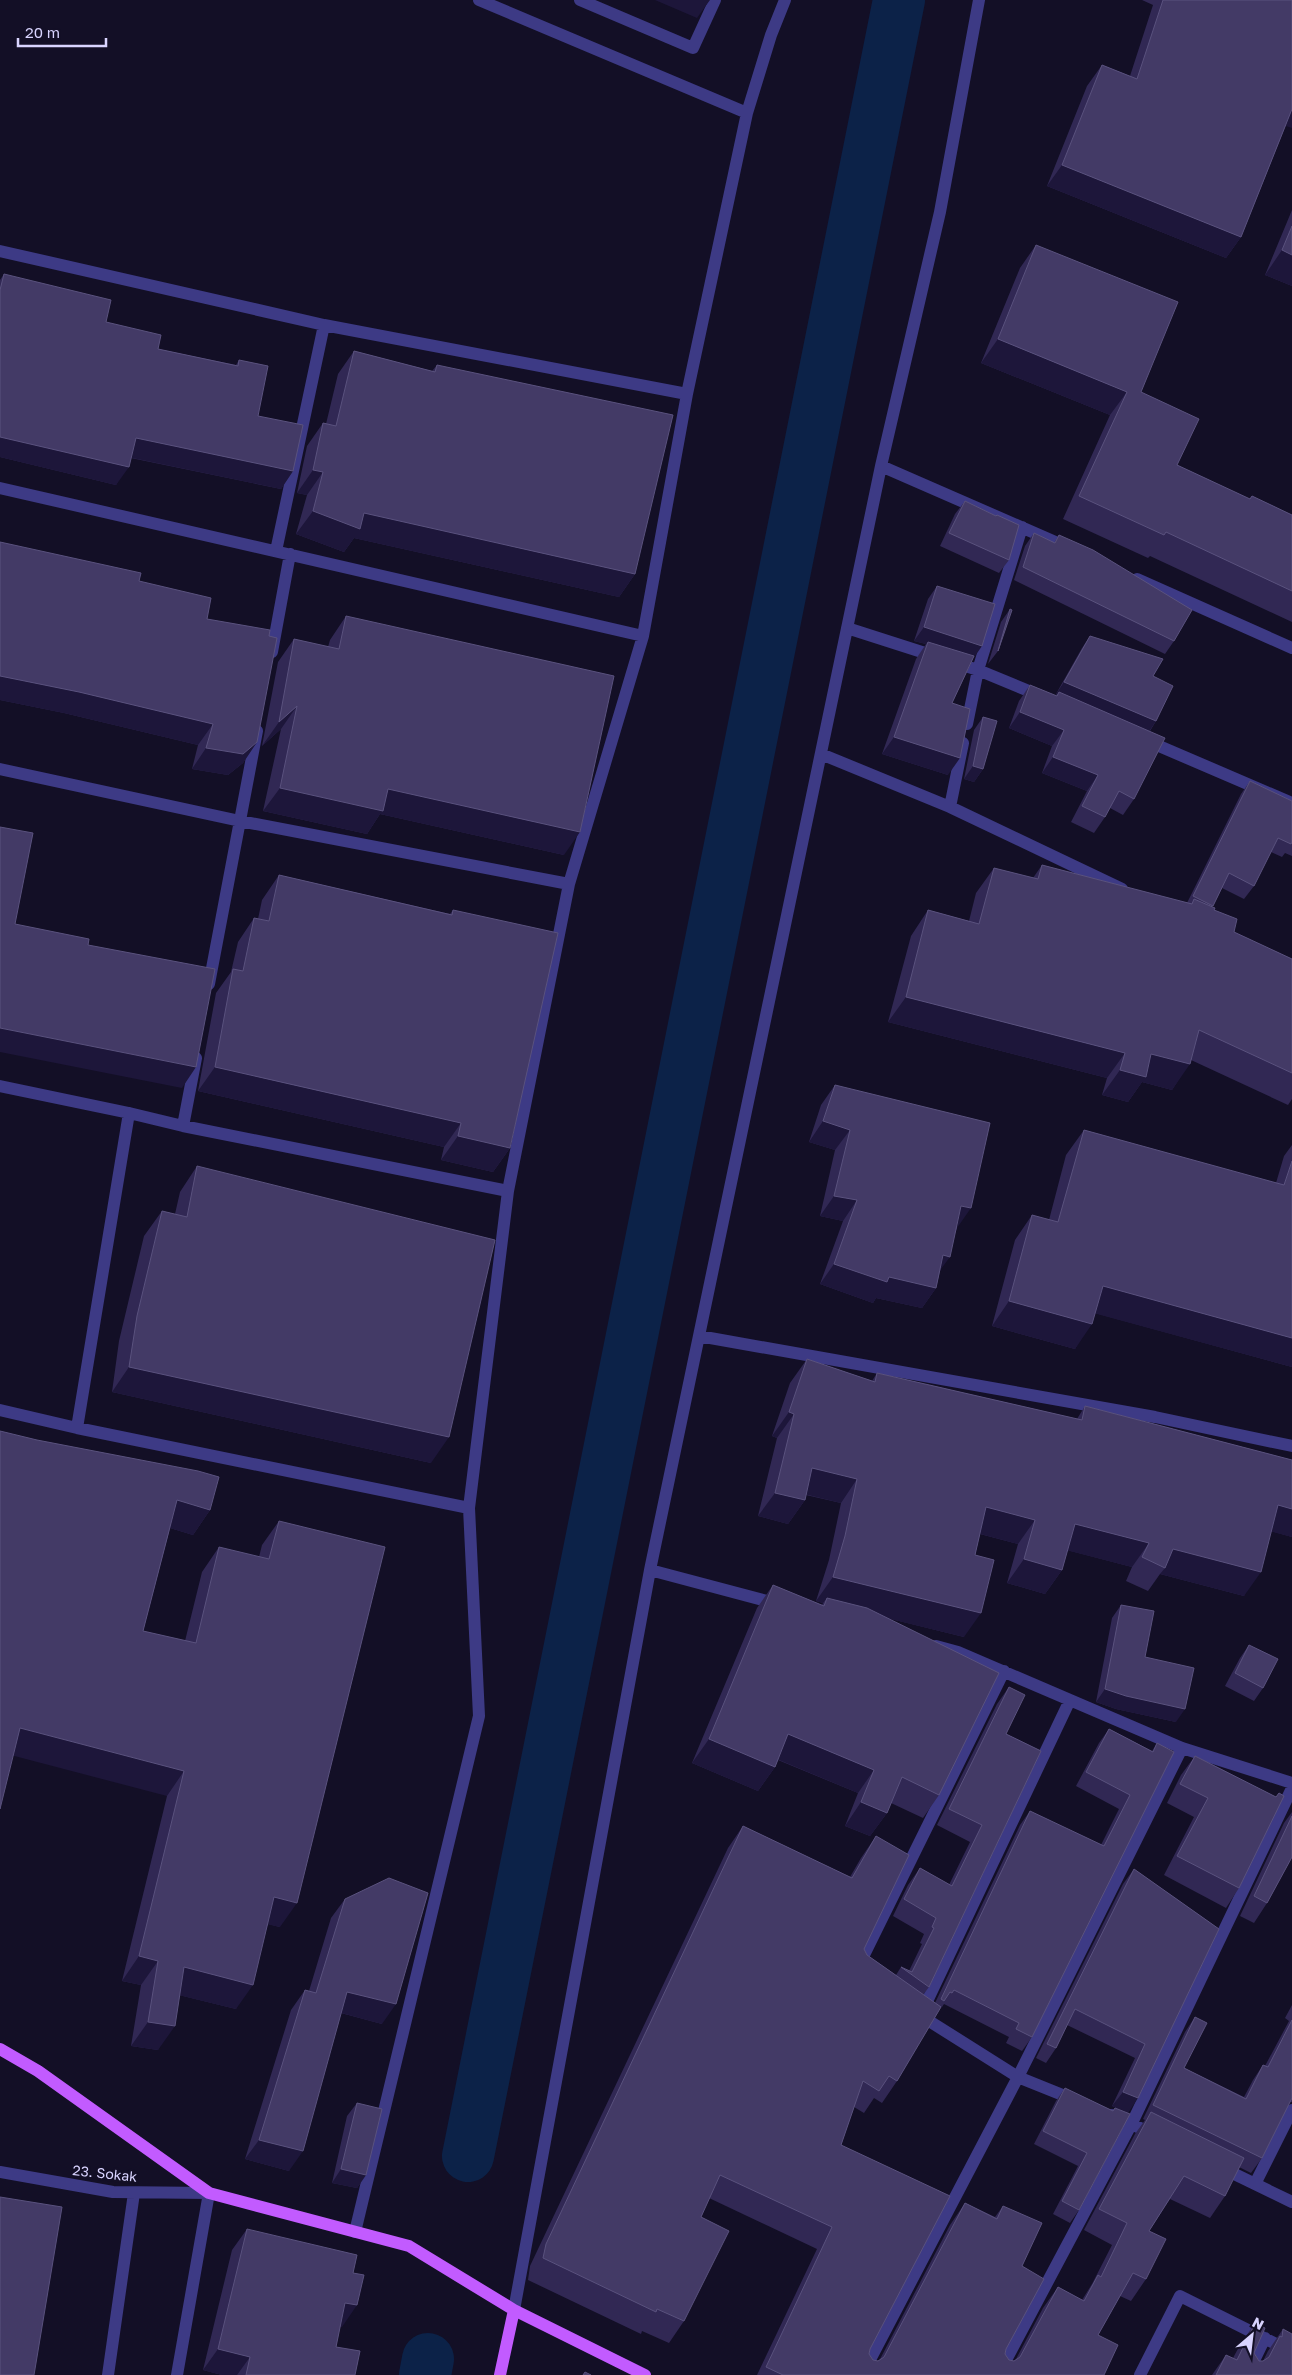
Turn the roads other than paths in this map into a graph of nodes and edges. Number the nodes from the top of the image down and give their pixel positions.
1 (479, 0) edge
2 (580, 0) edge
3 (715, 0) edge
4 (785, 0) edge
5 (979, 0) edge
6 (747, 113) junction
7 (0, 251) edge
8 (324, 325) junction
9 (687, 394) junction
10 (881, 466) junction
11 (0, 488) edge
12 (1022, 527) junction
13 (276, 551) junction
14 (290, 554) junction
15 (1085, 555) edge
16 (1121, 572) edge
17 (847, 628) junction
18 (643, 636) junction
19 (1292, 648) edge
20 (269, 668) edge
21 (978, 670) junction
22 (1050, 700) edge
23 (260, 716) edge
24 (1131, 734) edge
25 (821, 754) junction
26 (0, 769) edge
27 (1292, 802) edge
28 (950, 807) junction
29 (240, 821) junction
30 (569, 884) junction
31 (1130, 893) edge
32 (208, 993) edge
33 (199, 1041) edge
34 (0, 1086) edge
35 (129, 1113) junction
36 (183, 1126) junction
37 (508, 1190) junction
38 (698, 1336) junction
39 (0, 1410) edge
40 (77, 1428) junction
41 (1292, 1446) edge
42 (469, 1508) junction
43 (650, 1570) junction
44 (794, 1608) edge
45 (920, 1642) edge
46 (1004, 1671) junction
47 (1070, 1700) junction
48 (1182, 1748) junction
49 (1292, 1783) edge
50 (1292, 1788) edge
51 (865, 1976) edge
52 (904, 2004) edge
53 (920, 2016) junction
54 (0, 2049) edge
55 (1018, 2077) junction
56 (1292, 2110) edge
57 (1132, 2123) junction
58 (1168, 2141) edge
59 (1211, 2162) edge
60 (0, 2172) edge
61 (1255, 2184) junction
62 (134, 2193) junction
63 (209, 2193) junction
64 (1292, 2202) edge
65 (354, 2232) junction
66 (514, 2310) junction
67 (1265, 2338) junction
68 (1292, 2352) edge
69 (108, 2375) edge
70 (176, 2375) edge
71 (500, 2375) edge
72 (645, 2375) edge
73 (862, 2375) edge
74 (998, 2375) edge
75 (1140, 2375) edge
76 (1247, 2375) edge

1 - 6 street
2 - 3 street
4 - 6 street
5 - 10 street
6 - 9 street
7 - 8 street
8 - 9 street
8 - 13 street
9 - 18 street
10 - 12 street
10 - 17 street
11 - 13 street
12 - 15 street
12 - 21 street
13 - 14 street
14 - 18 street
14 - 20 street
16 - 19 street
17 - 21 street
17 - 25 street
18 - 30 street
21 - 22 street
21 - 28 street
23 - 29 street
24 - 27 street
25 - 28 street
25 - 38 street
26 - 29 street
28 - 31 street
29 - 30 street
29 - 32 street
30 - 37 street
33 - 36 street
34 - 35 street
35 - 36 street
35 - 40 street
36 - 37 street
37 - 42 street
38 - 41 street
38 - 43 street
39 - 40 street
40 - 42 street
42 - 65 street
43 - 44 street
43 - 66 street
45 - 46 street
46 - 47 street
46 - 51 street
47 - 48 street
47 - 53 street
48 - 49 street
48 - 55 street
50 - 57 street
52 - 53 street
53 - 55 street
54 - 63 main road
55 - 57 street
55 - 73 street
56 - 61 street
57 - 58 street
57 - 74 street
59 - 61 street
60 - 62 street, 23. Sokak
61 - 64 street
62 - 63 street, 23. Sokak
62 - 69 street
63 - 65 main road
63 - 70 street
65 - 66 main road
66 - 71 main road
66 - 72 main road
67 - 68 street
67 - 75 street
67 - 76 street

